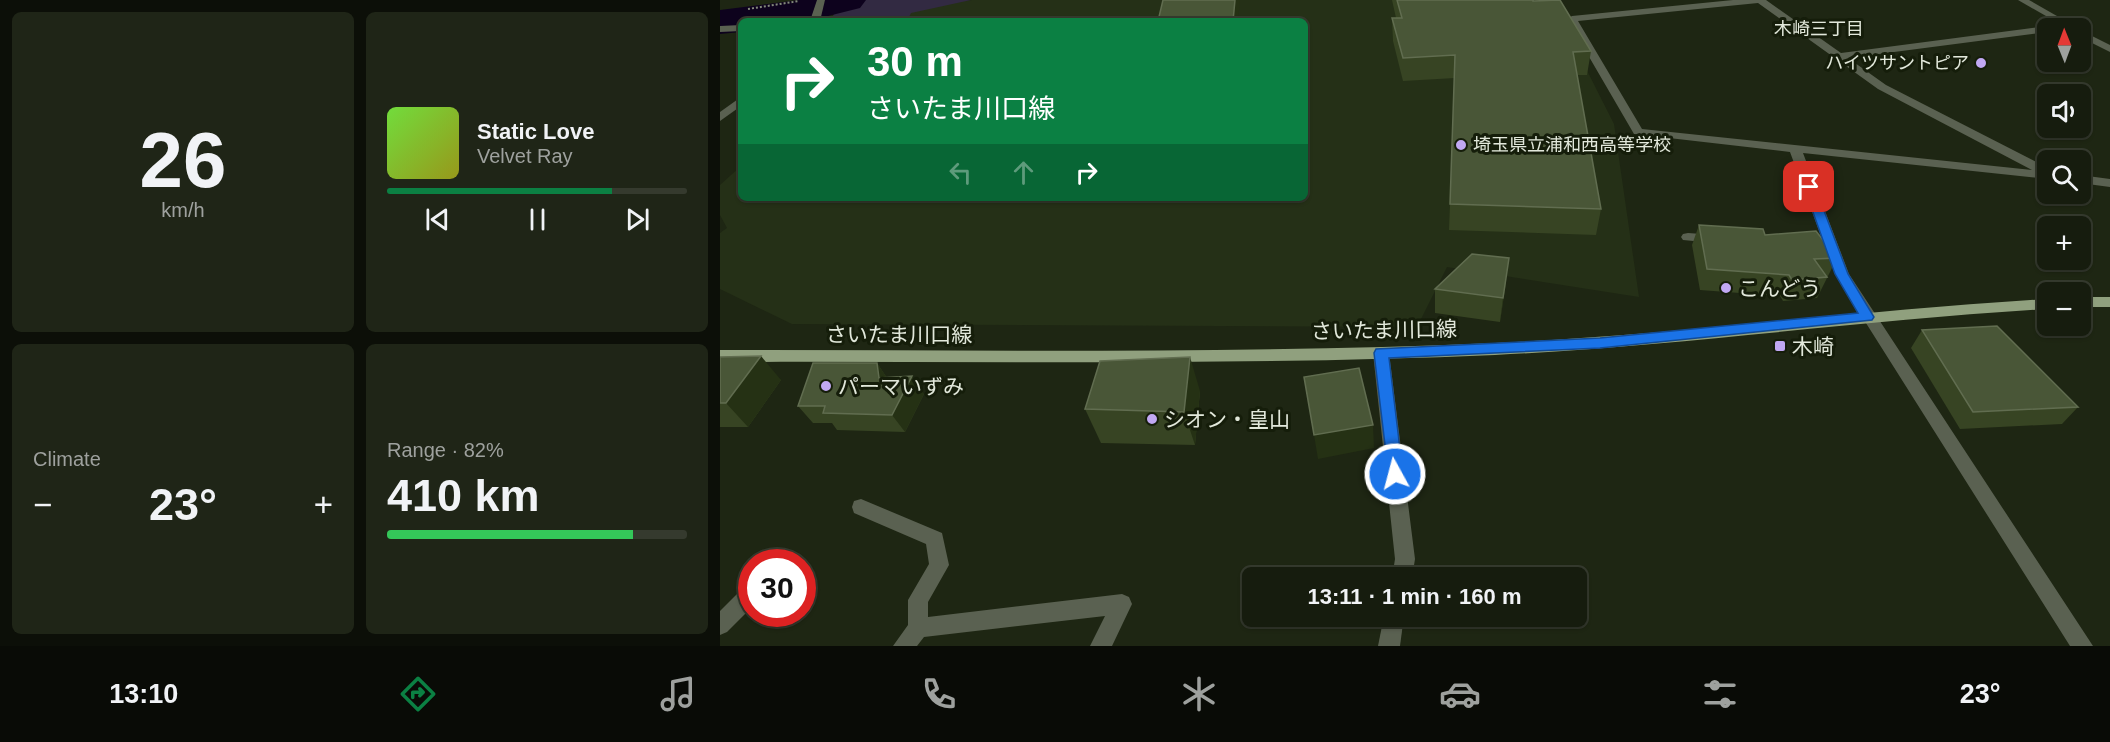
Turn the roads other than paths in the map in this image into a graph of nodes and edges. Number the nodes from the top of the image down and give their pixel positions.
1 (821, 0) edge
2 (2022, 0) edge
3 (816, 18) edge
4 (2054, 18) edge
5 (738, 28) edge
6 (720, 29) edge
7 (2037, 30) edge
8 (2091, 39) edge
9 (2110, 49) edge
10 (1839, 56) junction
11 (738, 103) edge
12 (720, 118) edge
13 (1795, 148) junction
14 (2037, 168) edge
15 (2037, 173) edge
16 (2091, 180) edge
17 (2110, 183) edge
18 (1688, 237) dead end
19 (1730, 240) edge
20 (2091, 302) edge
21 (2110, 302) edge
22 (2037, 305) edge
23 (1867, 317) junction
24 (1381, 353) junction
25 (720, 356) edge
26 (861, 507) dead end
27 (1404, 567) edge
28 (738, 607) edge
29 (720, 625) edge
30 (1392, 627) edge
31 (918, 628) junction
32 (904, 646) edge
33 (1101, 646) edge
34 (1389, 646) edge
35 (2082, 646) edge

1 - 3 street
2 - 4 street
5 - 6 street
7 - 10 street
8 - 9 street
10 - 13 street
10 - 14 street
11 - 12 street
13 - 15 street
13 - 23 street
16 - 17 street
18 - 19 street
20 - 21 main road
22 - 23 main road, さいたま川口線
23 - 24 main road, さいたま川口線
23 - 35 street
24 - 25 main road, さいたま川口線
24 - 27 street
26 - 31 street
28 - 29 street
30 - 34 street
31 - 32 street
31 - 33 street

